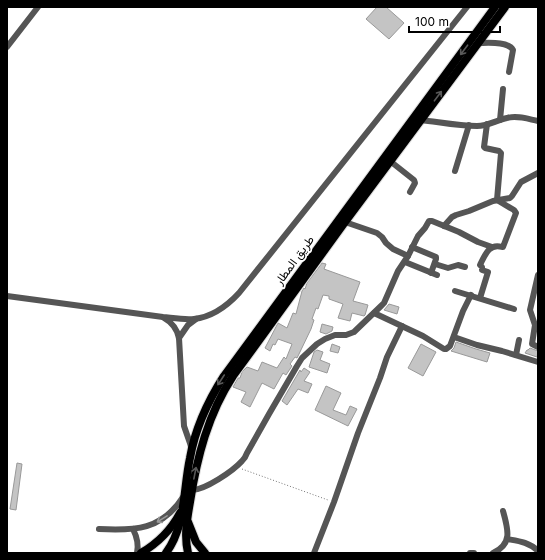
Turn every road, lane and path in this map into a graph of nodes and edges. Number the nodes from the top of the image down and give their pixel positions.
1 (38, 7) edge
2 (467, 7) edge
3 (495, 7) edge
4 (505, 7) edge
5 (478, 43) junction
6 (7, 47) edge
7 (457, 65) junction
8 (509, 72) dead end
9 (503, 89) dead end
10 (421, 120) junction
11 (500, 120) junction
12 (538, 121) edge
13 (487, 124) junction
14 (470, 125) junction
15 (390, 162) junction
16 (455, 171) dead end
17 (538, 173) edge
18 (410, 192) dead end
19 (497, 200) junction
20 (345, 222) junction
21 (444, 226) junction
22 (412, 247) junction
23 (492, 248) junction
24 (406, 259) junction
25 (435, 264) junction
26 (465, 267) dead end
27 (538, 275) edge
28 (455, 291) dead end
29 (471, 295) junction
30 (7, 296) edge
31 (480, 298) junction
32 (514, 309) dead end
33 (374, 313) junction
34 (163, 317) junction
35 (196, 319) junction
36 (402, 326) junction
37 (454, 336) junction
38 (179, 338) junction
39 (519, 340) dead end
40 (538, 347) edge
41 (516, 355) junction
42 (538, 362) edge
43 (196, 450) junction
44 (236, 467) junction
45 (192, 490) junction
46 (184, 496) junction
47 (334, 502) junction
48 (182, 509) junction
49 (503, 511) dead end
50 (187, 520) junction
51 (132, 529) junction
52 (99, 530) dead end
53 (507, 539) junction
54 (538, 551) edge
55 (137, 553) edge
56 (141, 553) edge
57 (166, 553) edge
58 (188, 553) edge
59 (205, 553) edge
60 (314, 553) edge
61 (470, 553) edge
62 (474, 553) edge
63 (493, 553) edge

1 - 6 street
2 - 35 street
3 -> 7 main road, طريق المطار
4 - 5 main road, طريق المطار
5 - 7 main road, طريق المطار
5 - 8 street
10 -> 7 main road, طريق المطار
7 -> 43 main road, طريق المطار
9 - 11 street
10 - 14 street
10 - 15 main road, طريق المطار
11 - 12 street
11 - 13 street
13 - 14 street
13 - 19 street
14 - 16 street
15 - 18 street
15 - 20 main road, طريق المطار
17 - 19 street
19 - 21 street
19 - 23 street
20 - 24 street
20 - 43 main road, طريق المطار
21 - 22 street
21 - 23 street
22 - 24 street
22 - 25 street
23 - 31 street
24 - 25 street
24 - 33 street
25 - 26 street
27 - 40 street
28 - 29 street
29 - 31 street
29 - 37 street
30 - 34 street
31 - 32 street
33 - 36 street
33 - 44 street
34 - 35 street
34 - 38 street
35 - 38 street
36 - 37 street
36 - 47 street
37 - 41 street
38 - 43 street
39 - 41 street
41 - 42 street
45 -> 43 main road, طريق المطار
43 - 46 main road, طريق المطار
44 - 45 street
44 - 47 path
45 - 50 main road, طريق المطار
46 - 48 main road, طريق المطار
46 -> 51 street
47 - 60 street
48 - 56 main road
48 - 57 main road, طريق المطار
49 - 53 street
50 - 58 main road, طريق المطار
50 - 59 main road
51 - 52 street
51 - 55 street
53 - 54 street
53 - 63 street
61 - 62 street

